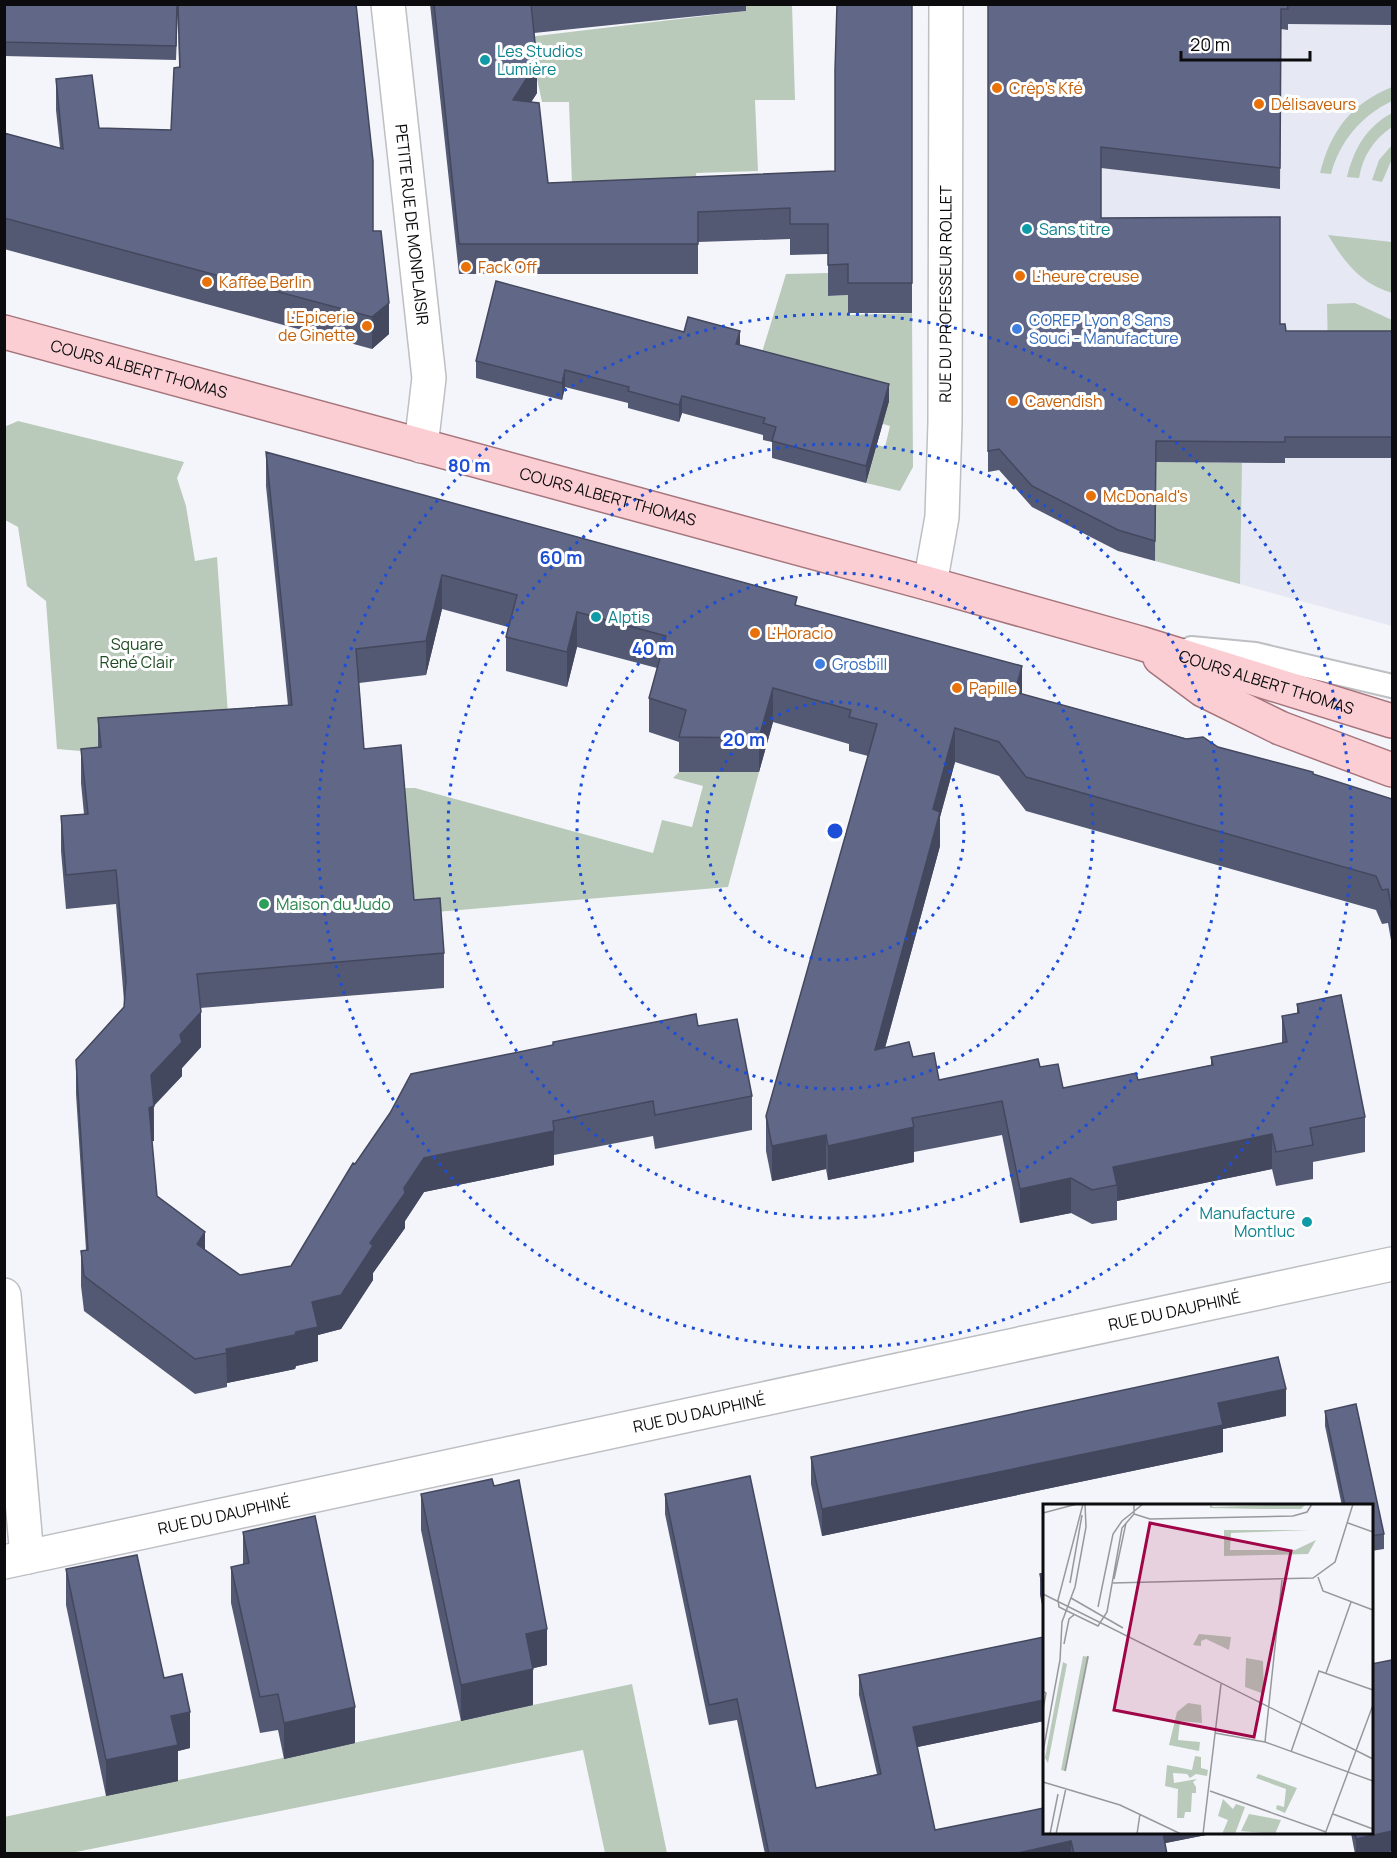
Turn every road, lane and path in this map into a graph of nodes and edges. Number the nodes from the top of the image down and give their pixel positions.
1 (388, 4) edge
2 (946, 4) edge
3 (4, 332) edge
4 (422, 446) junction
5 (930, 584) junction
6 (1140, 643) junction
7 (1392, 686) edge
8 (1392, 721) edge
9 (1392, 770) edge
10 (1392, 1264) edge
11 (4, 1295) edge
12 (16, 1560) edge

1 - 4 street, PETITE RUE DE MONPLAISIR
2 - 5 street, RUE DU PROFESSEUR ROLLET
3 - 4 main road, COURS ALBERT THOMAS
4 - 5 main road, COURS ALBERT THOMAS
5 - 6 main road, COURS ALBERT THOMAS
6 - 7 lane, COURS ALBERT THOMAS
6 - 8 main road, COURS ALBERT THOMAS
6 - 9 main road
10 - 12 street, RUE DU DAUPHINÉ
11 - 12 street

